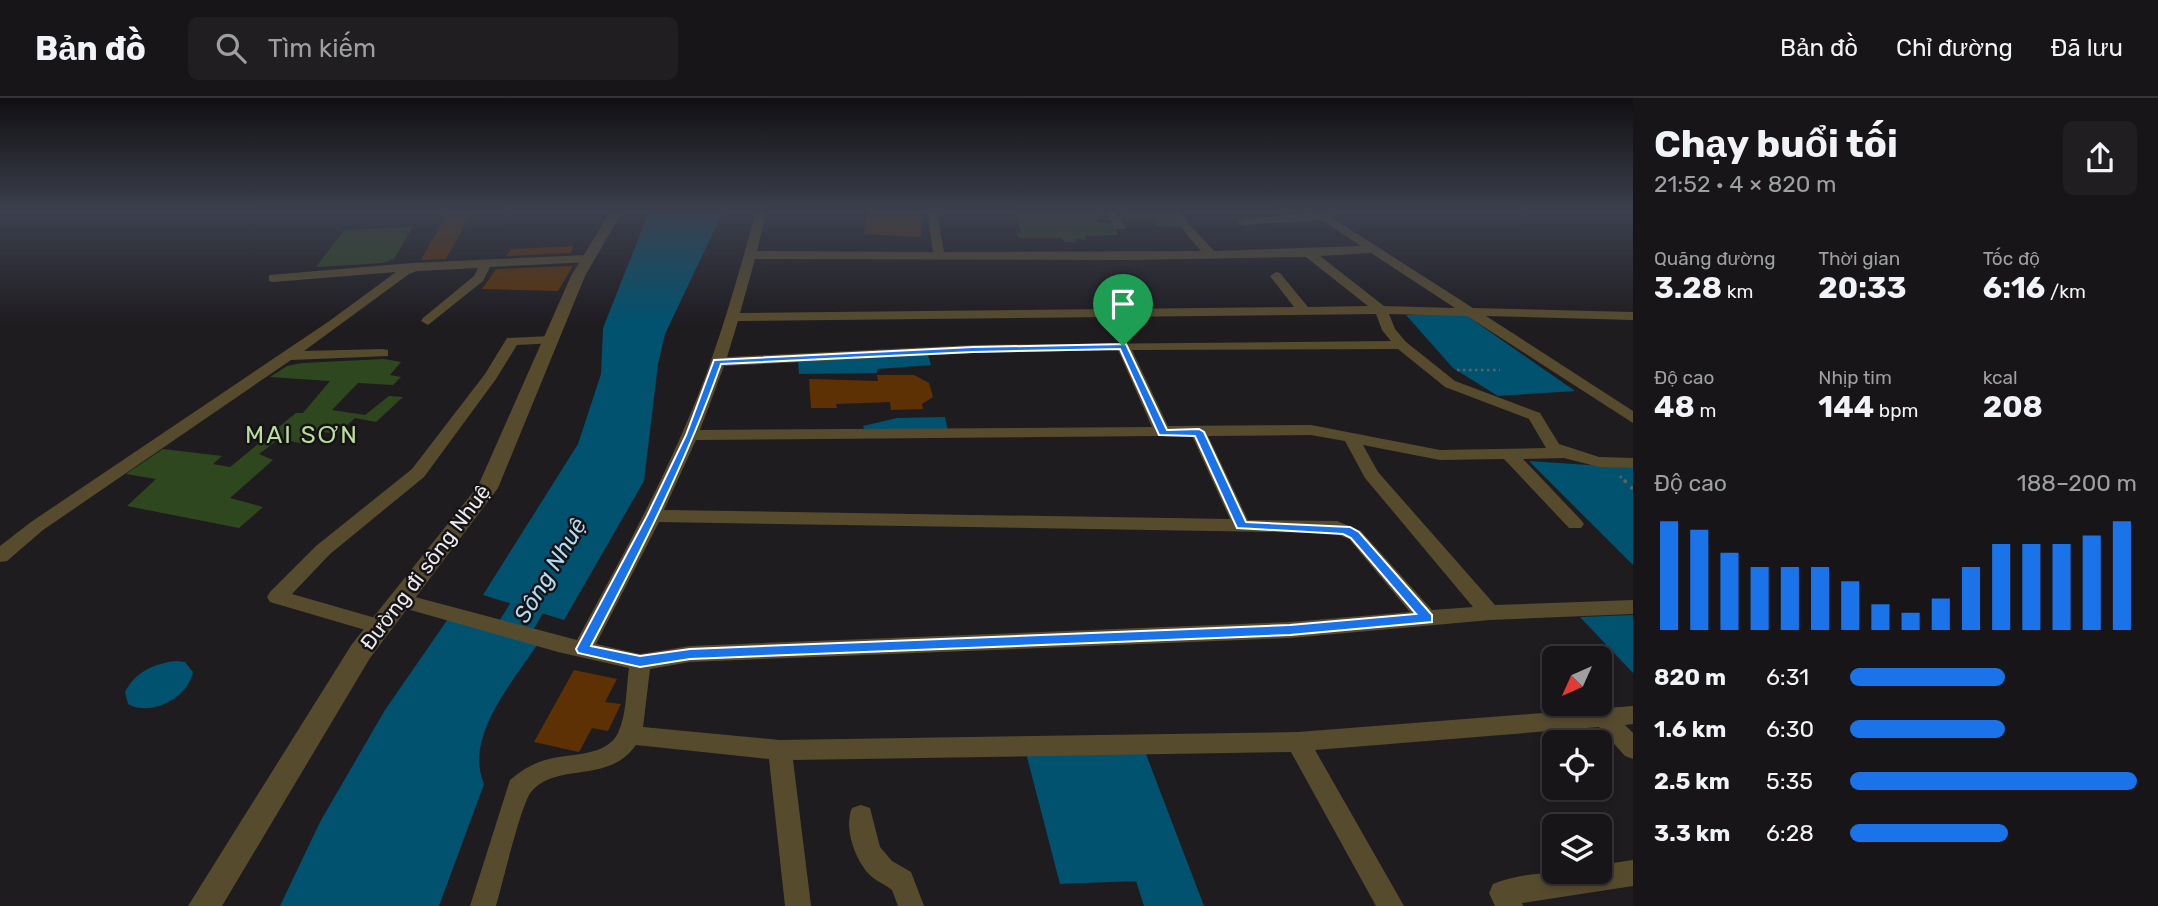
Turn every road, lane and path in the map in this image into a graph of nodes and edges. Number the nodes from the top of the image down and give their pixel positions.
1 (593, 250) edge
2 (751, 250) edge
3 (938, 250) edge
4 (1206, 250) edge
5 (1361, 250) edge
6 (1373, 250) edge
7 (1309, 253) junction
8 (750, 255) junction
9 (1211, 255) junction
10 (939, 256) junction
11 (587, 259) junction
12 (486, 263) junction
13 (415, 267) junction
14 (1276, 276) dead end
15 (273, 278) dead end
16 (1381, 310) junction
17 (1304, 311) junction
18 (1471, 312) junction
19 (1633, 316) edge
20 (734, 317) junction
21 (428, 321) dead end
22 (551, 340) junction
23 (1401, 345) junction
24 (1123, 346) junction
25 (383, 353) dead end
26 (286, 356) junction
27 (718, 362) junction
28 (1433, 370) junction
29 (1500, 370) dead end
30 (1633, 418) edge
31 (1199, 432) junction
32 (1163, 433) junction
33 (691, 435) junction
34 (1351, 438) junction
35 (1565, 453) junction
36 (1509, 454) junction
37 (1633, 463) edge
38 (653, 516) junction
39 (1575, 524) dead end
40 (1242, 526) junction
41 (0, 556) edge
42 (400, 600) junction
43 (1633, 607) edge
44 (1490, 613) junction
45 (1427, 618) junction
46 (379, 626) junction
47 (583, 649) junction
48 (640, 662) junction
49 (1633, 715) edge
50 (1604, 717) junction
51 (629, 735) junction
52 (1298, 742) junction
53 (1633, 749) edge
54 (780, 750) junction
55 (861, 816) dead end
56 (1633, 873) edge
57 (204, 906) edge
58 (483, 906) edge
59 (799, 906) edge
60 (911, 906) edge
61 (1391, 906) edge
62 (1510, 906) edge

1 - 11 street, Đường đi sông Nhuệ
2 - 8 street
3 - 10 street
4 - 9 street
5 - 7 street
6 - 18 street
7 - 9 street
7 - 16 street
8 - 10 street
8 - 20 street
9 - 10 street
11 - 12 street
11 - 22 street, Đường đi sông Nhuệ
12 - 13 street
12 - 21 street
13 - 15 street
13 - 26 street
14 - 17 street
16 - 17 street
16 - 18 street
16 - 23 street
17 - 20 street
18 - 19 street
18 - 30 street
20 - 27 street
22 - 42 street, Đường đi sông Nhuệ
22 - 46 street
23 - 24 street
23 - 28 street
24 - 27 street
24 - 32 street
25 - 26 street
26 - 41 street
27 - 33 street
28 - 29 path
28 - 35 street
31 - 32 street
31 - 34 street
31 - 40 street
32 - 33 street
33 - 38 street
34 - 36 street
34 - 44 street
35 - 36 street
35 - 37 street
36 - 39 street
38 - 40 street
38 - 47 street
40 - 45 street
42 - 46 street, Đường đi sông Nhuệ
42 - 47 street
43 - 44 street
44 - 45 street
45 - 48 street
46 - 57 street, Đường đi sông Nhuệ
47 - 48 street
48 - 51 street
49 - 50 street
50 - 52 street
50 - 53 street
51 - 54 street
51 - 58 street
52 - 54 street
52 - 61 street
54 - 59 street
55 - 60 street
56 - 62 street

